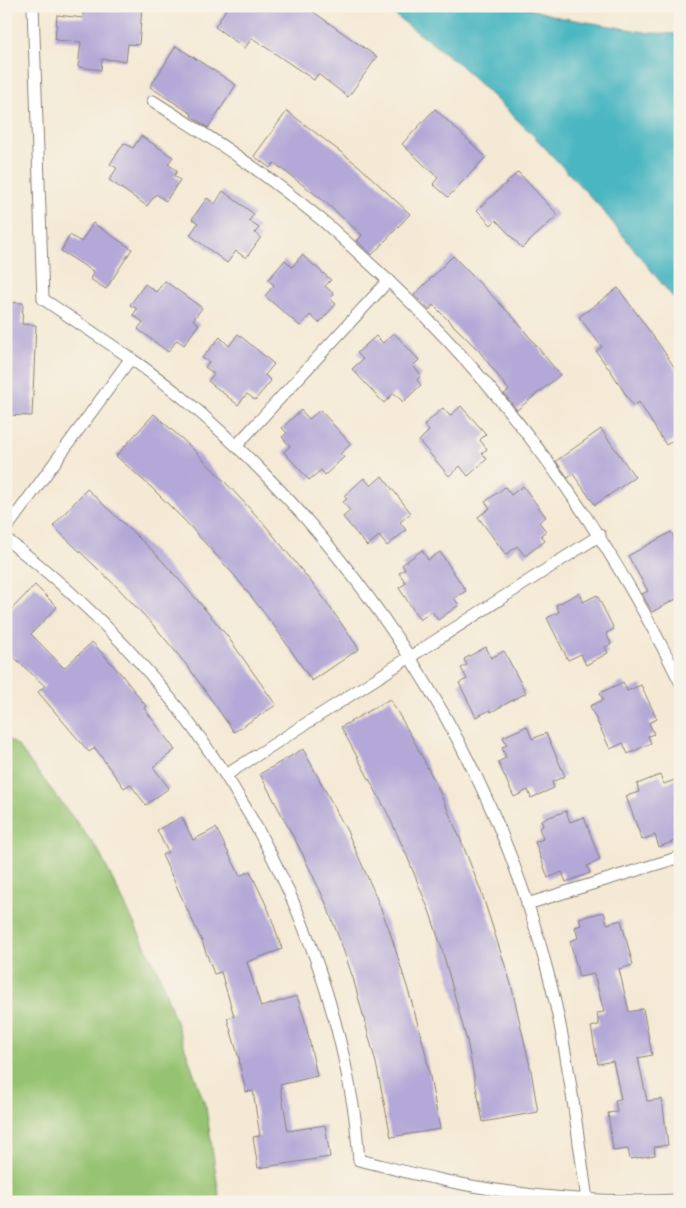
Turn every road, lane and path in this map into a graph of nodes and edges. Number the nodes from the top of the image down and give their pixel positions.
1 (33, 6) edge
2 (153, 101) dead end
3 (389, 280) junction
4 (131, 358) junction
5 (236, 446) junction
6 (6, 529) edge
7 (600, 535) junction
8 (6, 539) edge
9 (410, 657) junction
10 (680, 682) edge
11 (226, 775) junction
12 (680, 857) edge
13 (527, 904) junction
14 (587, 1199) junction
15 (680, 1200) edge

1 - 4 lane
2 - 3 lane
3 - 5 lane
3 - 7 lane
4 - 5 lane
4 - 6 lane
5 - 9 lane
7 - 9 lane
7 - 10 lane
8 - 11 lane
9 - 11 lane
9 - 13 lane
11 - 14 lane
12 - 13 lane
13 - 14 lane
14 - 15 lane

